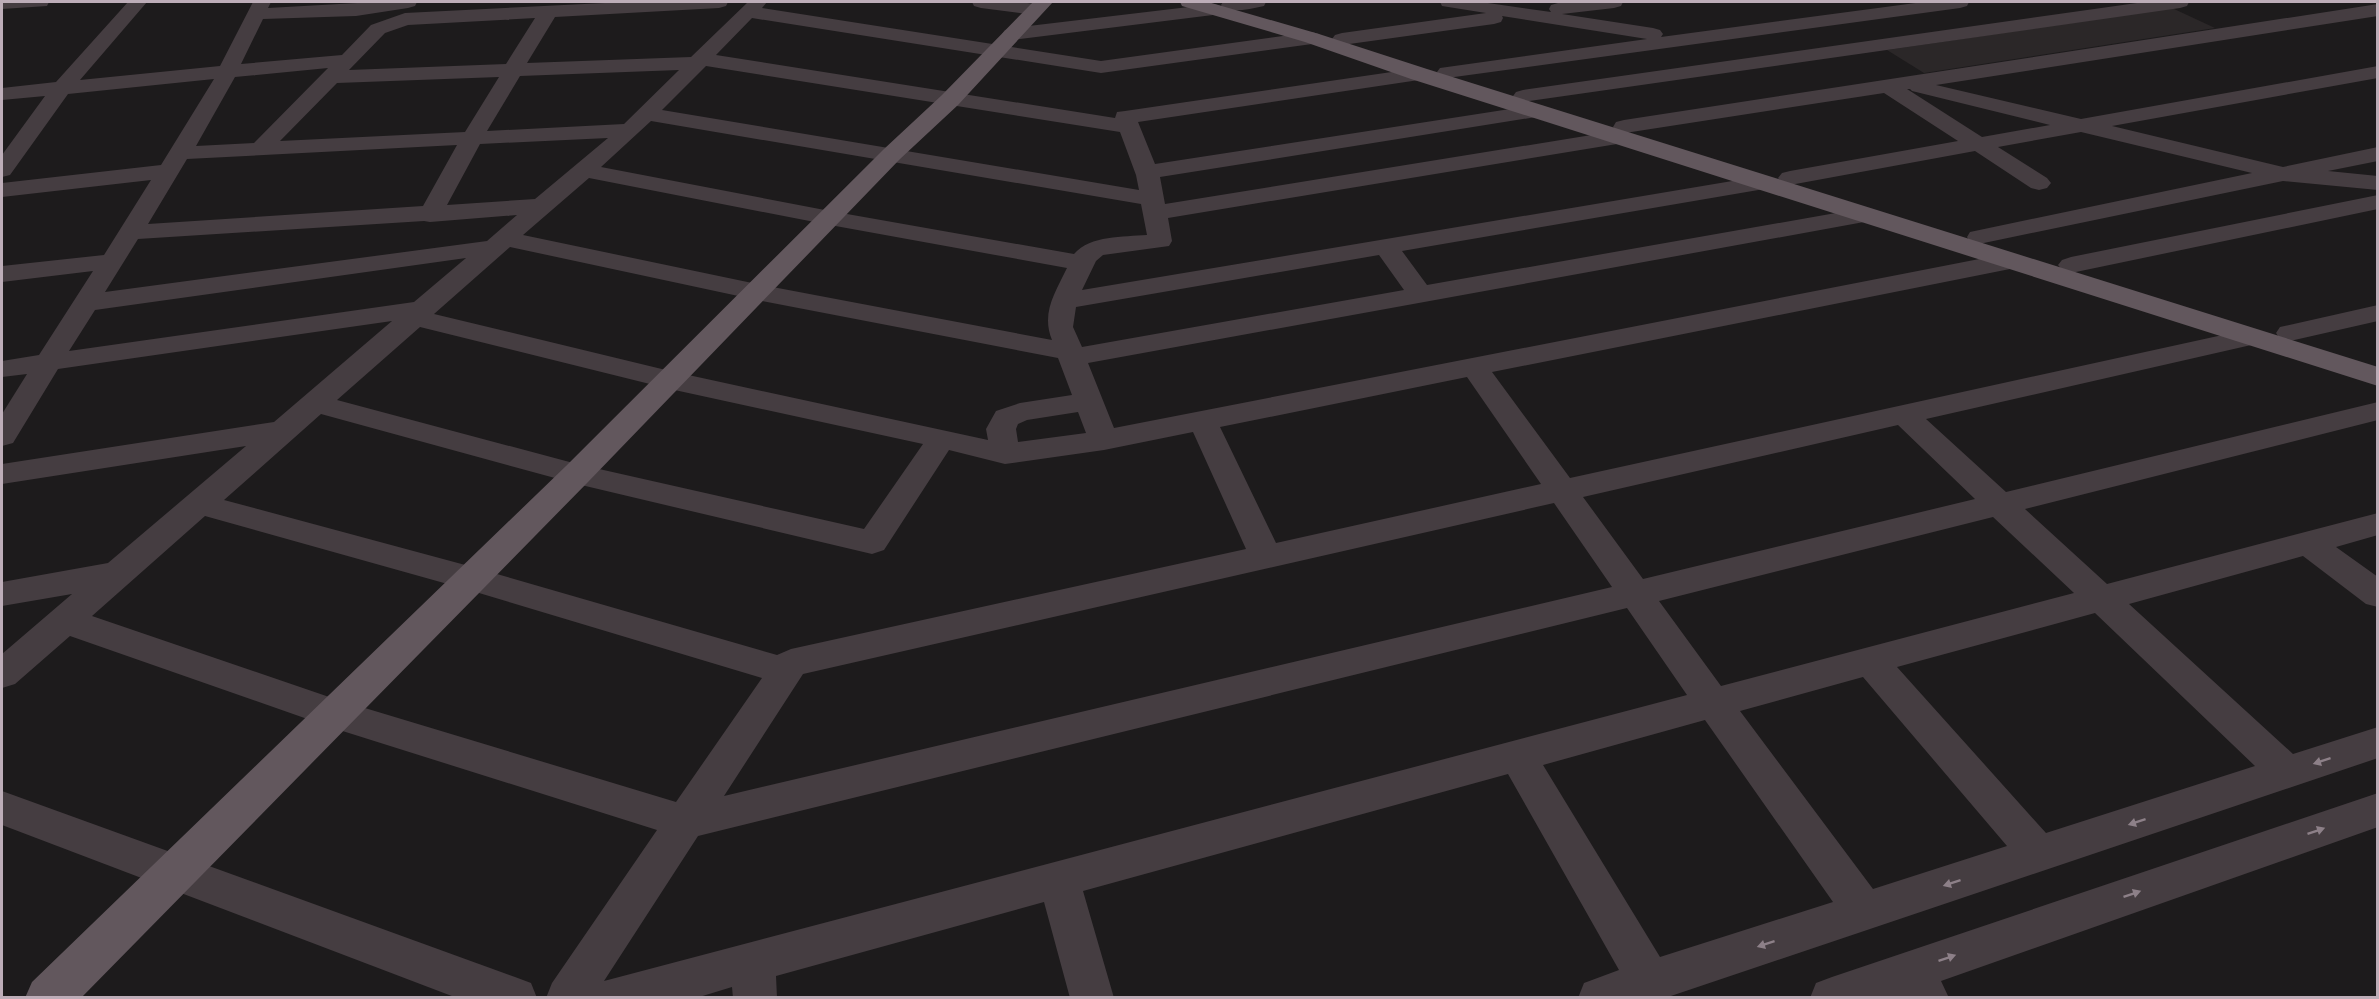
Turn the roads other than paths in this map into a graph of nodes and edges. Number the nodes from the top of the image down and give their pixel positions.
1 (40, 2) edge
2 (138, 2) edge
3 (408, 2) edge
4 (719, 2) edge
5 (981, 2) edge
6 (1189, 2) edge
7 (1257, 2) edge
8 (1449, 2) edge
9 (1614, 2) edge
10 (1960, 2) edge
11 (2180, 2) edge
12 (4, 4) edge
13 (605, 5) edge
14 (1039, 5) edge
15 (1222, 5) edge
16 (754, 7) edge
17 (258, 8) edge
18 (2378, 10) edge
19 (548, 12) junction
20 (1524, 14) junction
21 (1312, 38) junction
22 (1342, 39) junction
23 (1686, 39) junction
24 (1005, 42) junction
25 (1835, 52) junction
26 (347, 60) junction
27 (700, 61) junction
28 (1742, 65) junction
29 (514, 70) junction
30 (1447, 72) junction
31 (2378, 72) edge
32 (227, 73) junction
33 (1419, 74) junction
34 (330, 77) junction
35 (1895, 84) junction
36 (61, 89) junction
37 (2, 94) edge
38 (1810, 97) junction
39 (950, 100) junction
40 (1530, 103) junction
41 (638, 122) junction
42 (2082, 126) junction
43 (1129, 127) junction
44 (1620, 132) junction
45 (472, 138) junction
46 (1978, 144) junction
47 (261, 148) junction
48 (892, 154) junction
49 (2378, 154) edge
50 (175, 162) junction
51 (2, 170) edge
52 (584, 170) junction
53 (1148, 172) junction
54 (2284, 174) junction
55 (1790, 178) junction
56 (1762, 183) junction
57 (2039, 183) dead end
58 (2378, 183) edge
59 (2, 190) edge
60 (2378, 202) edge
61 (542, 206) junction
62 (1154, 206) junction
63 (430, 215) junction
64 (1864, 215) junction
65 (830, 218) junction
66 (131, 232) junction
67 (1979, 237) junction
68 (500, 243) junction
69 (1386, 246) junction
70 (112, 261) junction
71 (2010, 261) junction
72 (1082, 263) junction
73 (2071, 265) junction
74 (2, 274) edge
75 (757, 292) junction
76 (1420, 294) junction
77 (1065, 301) junction
78 (86, 303) junction
79 (418, 313) junction
80 (2378, 313) edge
81 (2290, 333) junction
82 (2250, 337) junction
83 (1071, 355) junction
84 (2378, 360) edge
85 (48, 363) junction
86 (1474, 367) junction
87 (2, 369) edge
88 (2378, 377) edge
89 (670, 380) junction
90 (1089, 401) junction
91 (315, 403) junction
92 (2378, 411) edge
93 (1903, 414) junction
94 (1202, 420) junction
95 (284, 430) junction
96 (2, 436) edge
97 (942, 438) junction
98 (1104, 440) junction
99 (1005, 454) junction
100 (2, 474) edge
101 (577, 474) junction
102 (1562, 490) junction
103 (199, 504) junction
104 (2001, 504) junction
105 (2378, 524) edge
106 (2309, 543) junction
107 (1266, 556) junction
108 (119, 573) junction
109 (469, 579) junction
110 (2, 594) edge
111 (1635, 594) junction
112 (2378, 595) edge
113 (2103, 598) junction
114 (64, 620) junction
115 (1870, 661) junction
116 (786, 671) junction
117 (2, 674) edge
118 (1713, 703) junction
119 (333, 713) junction
120 (2378, 742) edge
121 (1518, 756) junction
122 (2287, 772) junction
123 (2, 808) edge
124 (2378, 810) edge
125 (686, 822) junction
126 (2039, 854) junction
127 (174, 873) junction
128 (1059, 879) junction
129 (1865, 912) junction
130 (754, 979) edge
131 (1650, 982) junction
132 (1917, 985) edge
133 (48, 998) edge
134 (516, 998) edge
135 (568, 998) edge
136 (616, 998) edge
137 (1092, 998) edge
138 (1600, 998) edge
139 (1832, 998) edge

1 - 12 street
2 - 36 street
3 - 17 street
4 - 13 street
5 - 14 street
6 - 15 main road
7 - 15 street
8 - 20 street
9 - 20 street
10 - 23 street
11 - 25 street
13 - 19 street
14 - 24 main road
15 - 21 main road
15 - 22 main road
15 - 24 street
16 - 24 street
16 - 27 street
17 - 32 street
18 - 35 street
19 - 26 street
19 - 29 street
20 - 22 street
20 - 23 street
21 - 24 street
21 - 33 main road
22 - 30 main road
23 - 28 street
23 - 30 street
24 - 39 main road
25 - 28 street
25 - 35 street
26 - 32 street
26 - 34 street
27 - 29 street
27 - 39 street
27 - 41 street
28 - 38 street
28 - 40 street
29 - 34 street
29 - 45 street
30 - 40 main road
31 - 42 street
32 - 36 street
32 - 50 street
33 - 40 main road
33 - 43 street
34 - 47 street
35 - 38 street
35 - 42 street
35 - 46 street
36 - 37 street
36 - 51 street
38 - 44 street
39 - 43 street
39 - 48 main road
40 - 44 main road
40 - 53 street
41 - 45 street
41 - 48 street
41 - 52 street
42 - 46 street
42 - 54 street
43 - 53 street
44 - 55 main road
44 - 56 main road
44 - 62 street
45 - 47 street
45 - 63 street
46 - 55 street
46 - 57 street
47 - 50 street
48 - 62 street
48 - 65 main road
49 - 54 street
50 - 59 street
50 - 66 street
52 - 61 street
52 - 65 street
53 - 62 street
54 - 58 street
54 - 67 street
55 - 67 main road
56 - 64 main road
56 - 69 street
60 - 73 street
61 - 63 street
61 - 68 street
62 - 72 street
63 - 66 street
64 - 71 main road
64 - 76 street
65 - 72 street
65 - 75 main road
66 - 70 street
67 - 73 main road
68 - 75 street
68 - 78 street
68 - 79 street
69 - 76 street
69 - 77 street
70 - 74 street
70 - 78 street
71 - 82 main road
71 - 86 street
72 - 77 street
73 - 81 main road
75 - 83 street
75 - 89 main road
76 - 83 street
77 - 83 street
78 - 85 street
79 - 85 street
79 - 89 street
79 - 91 street
80 - 81 street
81 - 84 main road
82 - 88 main road
82 - 93 street
83 - 90 street
85 - 87 street
85 - 96 street
86 - 94 street
86 - 102 street
89 - 97 street
89 - 101 main road
90 - 98 street
90 - 99 street
91 - 95 street
91 - 101 street
92 - 104 street
93 - 102 street
93 - 104 street
94 - 98 street
94 - 107 street
95 - 100 street
95 - 103 street
97 - 99 street
97 - 101 street
98 - 99 street
101 - 109 main road
102 - 107 street
102 - 111 street
103 - 108 street
103 - 109 street
104 - 111 street
104 - 113 street
105 - 106 street
106 - 112 street
106 - 113 street
107 - 116 street
108 - 110 street
108 - 114 street
109 - 116 street
109 - 119 main road
111 - 118 street
111 - 125 street
113 - 115 street
113 - 122 street
114 - 117 street
114 - 119 street
115 - 118 street
115 - 126 street
116 - 125 street
118 - 121 street
118 - 129 street
119 - 125 street
119 - 127 main road
120 -> 122 street
121 - 128 street
121 - 131 street
122 -> 126 street
123 - 127 street
132 -> 124 street
125 - 135 street
126 -> 129 street
127 - 133 main road
127 - 134 street
128 - 130 street
128 - 137 street
129 -> 131 street
130 - 136 street
131 - 138 street
132 - 139 street

